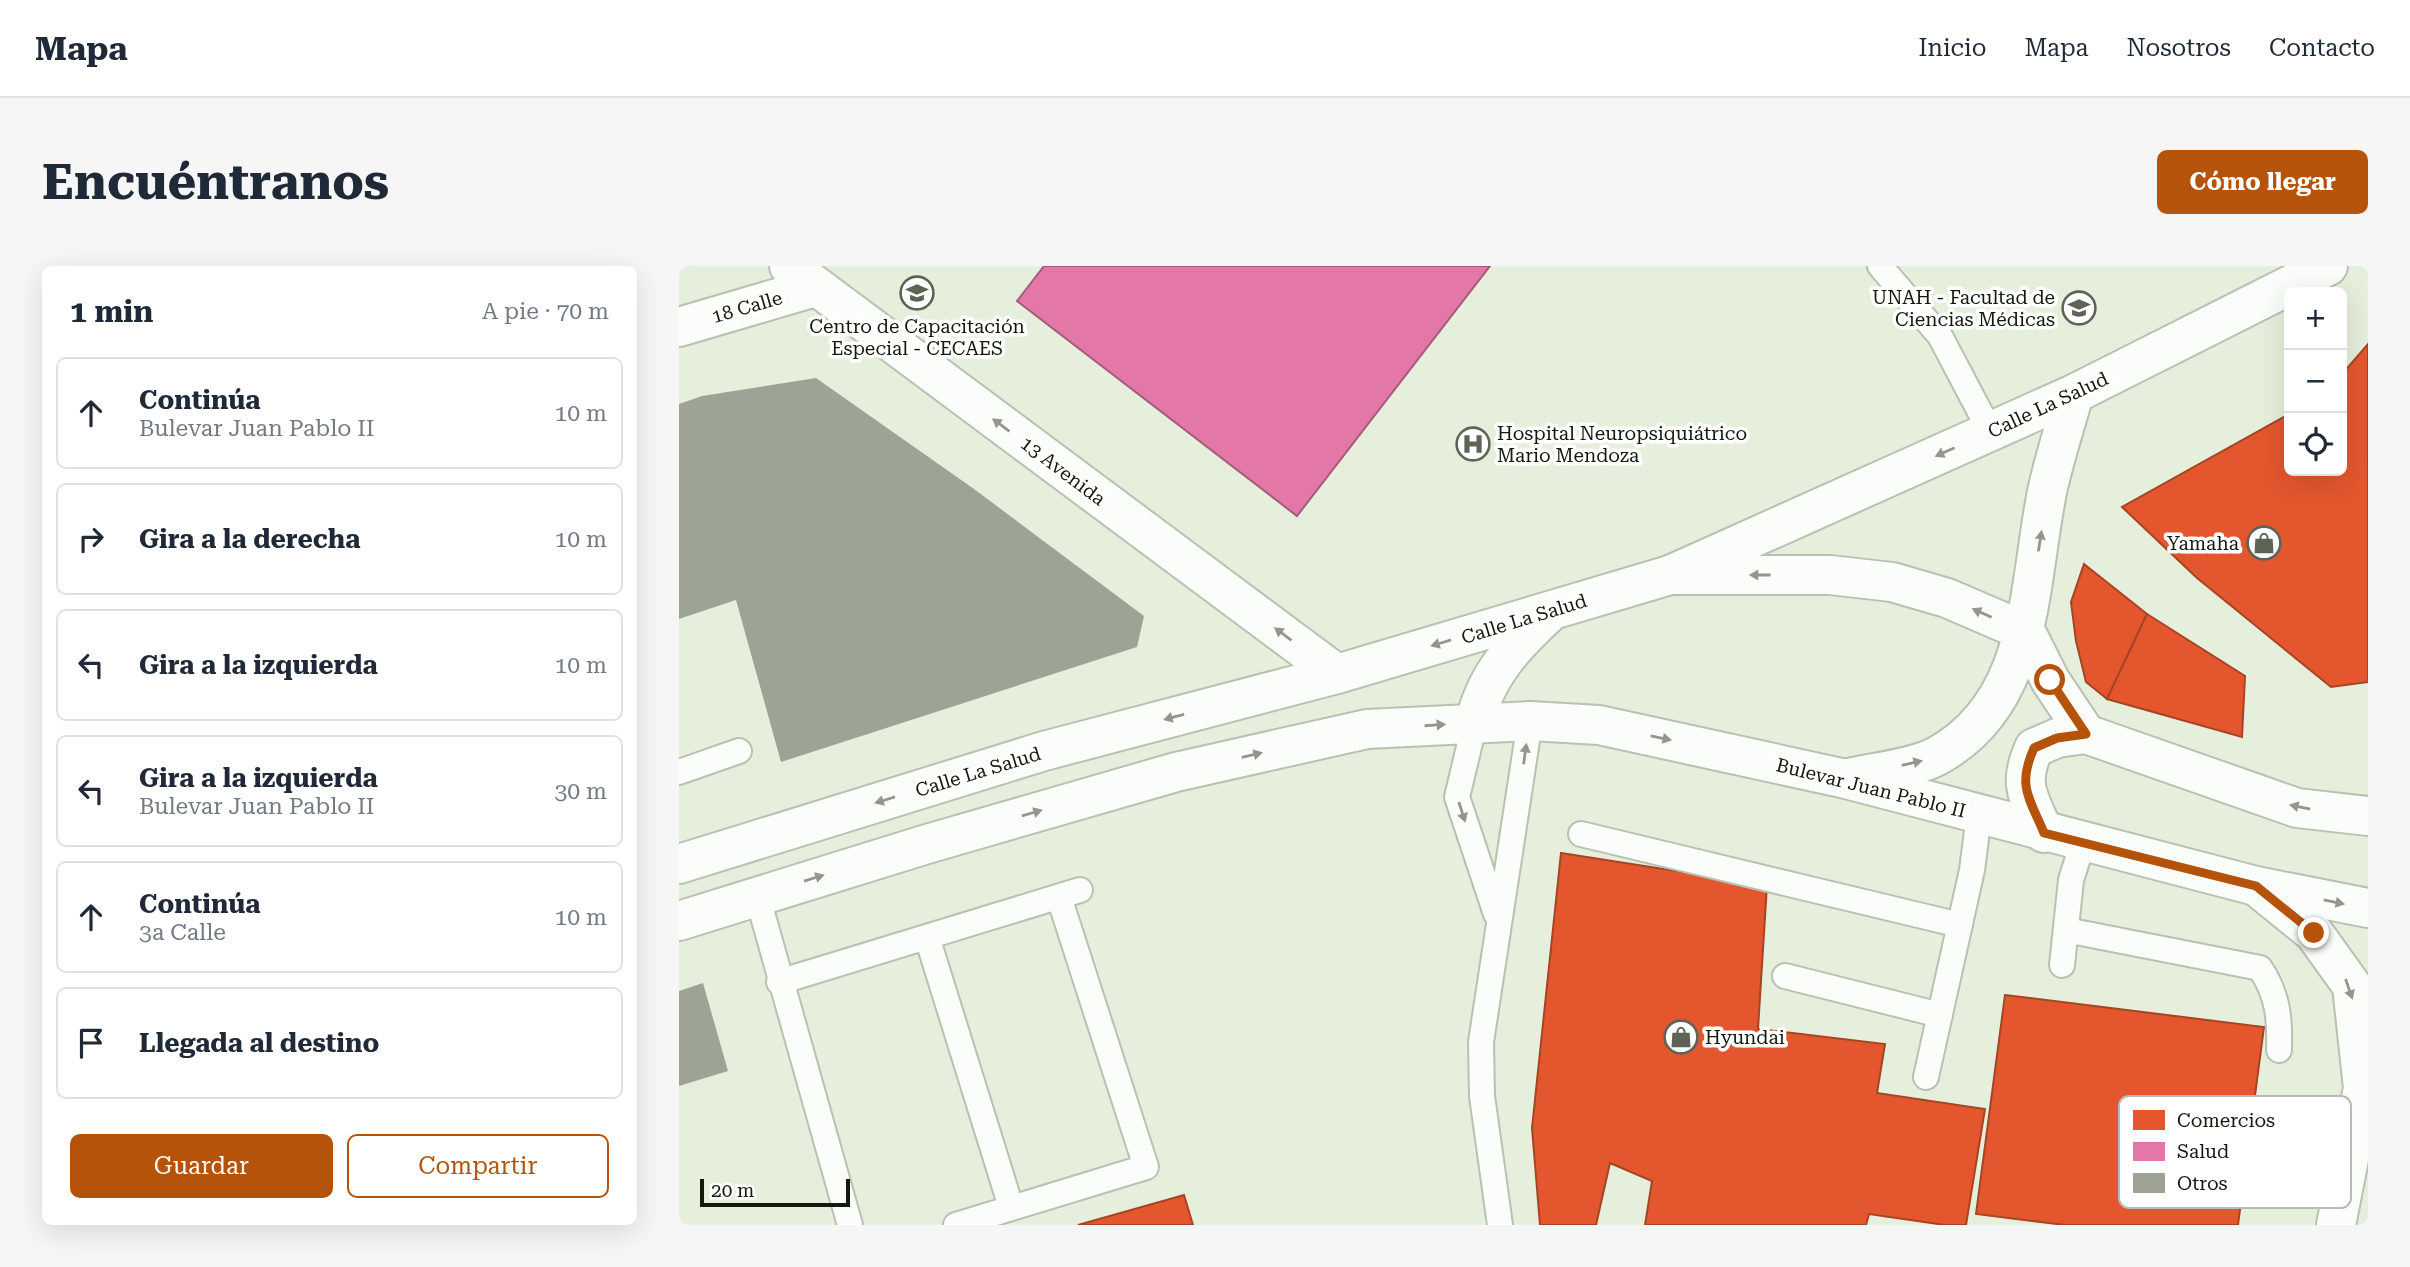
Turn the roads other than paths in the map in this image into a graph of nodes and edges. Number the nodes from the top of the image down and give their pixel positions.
1 (1879, 266) edge
2 (2328, 266) edge
3 (802, 277) edge
4 (679, 327) edge
5 (2074, 394) junction
6 (1990, 432) junction
7 (1670, 575) junction
8 (1554, 609) junction
9 (2026, 632) junction
10 (1338, 674) junction
11 (1530, 720) junction
12 (1475, 722) junction
13 (2086, 734) junction
14 (739, 751) dead end
15 (679, 772) edge
16 (1846, 779) junction
17 (1979, 816) junction
18 (2368, 816) edge
19 (2044, 833) junction
20 (1581, 834) dead end
21 (2083, 842) junction
22 (679, 864) edge
23 (2256, 886) junction
24 (757, 895) junction
25 (2368, 908) edge
26 (1497, 918) junction
27 (679, 922) edge
28 (1960, 925) junction
29 (2066, 930) junction
30 (927, 937) junction
31 (2062, 965) dead end
32 (1785, 976) dead end
33 (779, 982) junction
34 (1940, 1016) junction
35 (2279, 1050) dead end
36 (1926, 1077) dead end
37 (2351, 1149) edge
38 (1011, 1207) junction
39 (849, 1225) edge
40 (956, 1225) edge
41 (1500, 1225) edge

1 - 6 lane
2 - 5 main road, Calle La Salud
3 - 4 main road, 18 Calle
10 -> 3 main road, 13 Avenida
5 - 6 main road, Calle La Salud
9 -> 5 main road
6 -> 7 main road, Calle La Salud
7 - 8 main road, Calle La Salud
9 -> 7 main road
8 -> 10 main road, Calle La Salud
8 - 12 main road
9 - 13 main road
16 -> 9 main road
10 -> 22 main road, Calle La Salud
11 - 12 main road, Bulevar Juan Pablo II
11 -> 16 main road, Bulevar Juan Pablo II
26 -> 11 lane
24 -> 12 main road, Bulevar Juan Pablo II
12 -> 26 lane
18 -> 13 main road
13 - 19 main road
14 - 15 lane
16 - 17 main road, Bulevar Juan Pablo II
17 - 19 main road, Bulevar Juan Pablo II
17 - 28 lane
19 - 21 main road, Bulevar Juan Pablo II
20 - 28 lane
21 - 23 main road, Bulevar Juan Pablo II
21 - 29 lane
23 -> 25 main road, Bulevar Juan Pablo II
23 -> 37 main road
24 - 27 main road
24 - 33 lane
26 - 41 lane
28 - 34 lane
29 - 31 lane
29 - 35 lane
30 - 33 lane
30 - 38 lane
30 - 38 lane
32 - 34 lane
33 - 39 lane
34 - 36 lane
38 - 40 lane

